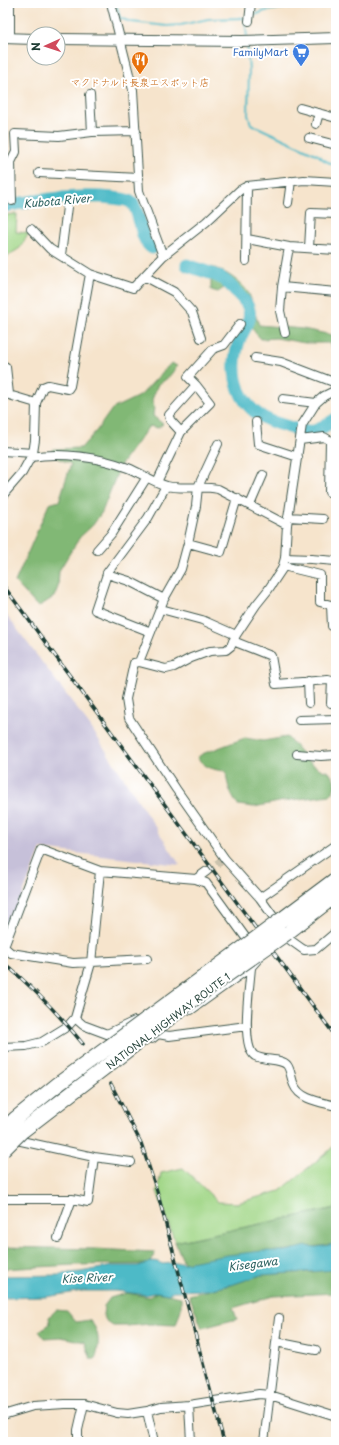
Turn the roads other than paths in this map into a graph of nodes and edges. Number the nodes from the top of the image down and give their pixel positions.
1 (10, 3) edge
2 (111, 3) edge
3 (251, 3) edge
4 (250, 21) dead end
5 (6, 38) edge
6 (336, 38) edge
7 (26, 39) edge
8 (66, 39) edge
9 (120, 40) junction
10 (90, 95) dead end
11 (300, 108) dead end
12 (319, 113) junction
13 (336, 118) edge
14 (316, 124) dead end
15 (136, 131) junction
16 (92, 132) junction
17 (309, 138) dead end
18 (336, 145) edge
19 (39, 173) dead end
20 (139, 178) junction
21 (291, 181) junction
22 (336, 182) edge
23 (247, 186) junction
24 (12, 201) dead end
25 (288, 203) dead end
26 (67, 207) dead end
27 (336, 214) edge
28 (31, 229) dead end
29 (247, 239) junction
30 (289, 247) junction
31 (309, 248) junction
32 (336, 250) edge
33 (60, 255) junction
34 (162, 256) junction
35 (246, 261) dead end
36 (90, 274) junction
37 (144, 276) junction
38 (282, 287) junction
39 (336, 292) edge
40 (240, 324) dead end
41 (285, 333) dead end
42 (201, 338) dead end
43 (255, 358) dead end
44 (3, 365) edge
45 (336, 384) edge
46 (196, 385) junction
47 (3, 386) edge
48 (336, 390) edge
49 (9, 395) junction
50 (283, 399) dead end
51 (36, 403) junction
52 (316, 403) junction
53 (256, 422) dead end
54 (181, 432) junction
55 (300, 437) junction
56 (333, 442) edge
57 (218, 444) dead end
58 (3, 450) edge
59 (32, 455) junction
60 (298, 457) junction
61 (263, 475) dead end
62 (147, 477) junction
63 (157, 482) junction
64 (166, 486) junction
65 (198, 487) junction
66 (329, 492) dead end
67 (3, 495) edge
68 (237, 498) junction
69 (250, 505) junction
70 (323, 519) dead end
71 (288, 521) junction
72 (188, 543) junction
73 (97, 550) dead end
74 (336, 561) edge
75 (284, 562) junction
76 (107, 574) junction
77 (164, 599) junction
78 (161, 609) junction
79 (332, 626) dead end
80 (151, 632) junction
81 (235, 638) junction
82 (139, 662) junction
83 (308, 681) junction
84 (334, 682) edge
85 (309, 703) dead end
86 (331, 703) dead end
87 (336, 719) edge
88 (299, 720) dead end
89 (297, 754) dead end
90 (336, 755) edge
91 (336, 845) edge
92 (100, 871) junction
93 (207, 872) tunnel mouth
94 (196, 879) junction
95 (336, 879) edge
96 (336, 895) edge
97 (260, 898) junction
98 (336, 932) edge
99 (4, 946) edge
100 (147, 959) dead end
101 (91, 963) junction
102 (251, 967) junction
103 (75, 1018) junction
104 (136, 1021) dead end
105 (246, 1026) junction
106 (158, 1034) junction
107 (3, 1047) edge
108 (336, 1106) edge
109 (3, 1130) edge
110 (3, 1137) edge
111 (21, 1140) junction
112 (3, 1150) edge
113 (3, 1157) edge
114 (94, 1157) junction
115 (131, 1162) dead end
116 (3, 1198) edge
117 (72, 1199) junction
118 (58, 1238) dead end
119 (279, 1318) dead end
120 (276, 1342) junction
121 (316, 1350) dead end
122 (270, 1395) junction
123 (84, 1404) junction
124 (189, 1405) junction
125 (147, 1411) junction
126 (3, 1415) edge
127 (336, 1416) edge
128 (78, 1442) edge
129 (154, 1442) edge
130 (191, 1442) edge
131 (264, 1442) edge

1 - 5 street
2 - 9 street
3 - 4 street
5 - 7 street
6 - 9 street
8 - 9 street
9 - 15 street
10 - 16 street
11 - 12 street
12 - 13 street
12 - 14 street
15 - 16 street
15 - 20 street
16 - 24 street
17 - 18 street
19 - 20 street
20 - 34 street
21 - 22 street
21 - 23 street
21 - 25 street
23 - 29 street
23 - 34 street
26 - 33 street
27 - 31 street
28 - 33 street
29 - 30 street
29 - 35 street
30 - 31 street
30 - 38 street
31 - 32 street
33 - 36 street
34 - 37 street
36 - 37 street
36 - 51 street
37 - 42 street
38 - 39 street
38 - 41 street
40 - 46 street
43 - 45 street
44 - 49 street
46 - 54 street
46 - 54 street
47 - 49 street
48 - 52 street
49 - 51 street
50 - 52 street
51 - 59 street
52 - 55 street
53 - 60 street
54 - 63 street
55 - 56 street
55 - 60 street
56 - 66 street
57 - 65 street
58 - 59 street
59 - 62 street
59 - 67 street
60 - 71 street
61 - 69 street
62 - 63 street
62 - 73 street
63 - 64 street
64 - 65 street
64 - 76 street
65 - 68 street
65 - 72 street
68 - 69 street
68 - 72 street
69 - 71 street
70 - 71 street
71 - 75 street
72 - 77 street
74 - 75 street
75 - 79 street
75 - 81 street
76 - 77 street
76 - 80 street
77 - 78 street
78 - 80 street
78 - 81 street
80 - 82 street
81 - 82 street
81 - 83 street
82 - 97 street
83 - 84 street
83 - 85 street
84 - 86 street
87 - 88 street
89 - 90 street
91 - 97 street
92 - 94 street
92 - 99 street
92 - 101 street
93 - 94 street
94 - 102 street
95 - 109 highway, NATIONAL HIGHWAY ROUTE 1, bridge
96 - 112 highway, NATIONAL HIGHWAY ROUTE 1, bridge
97 - 98 street
99 - 101 street
100 - 101 street
101 - 103 street
102 - 105 street
102 - 106 street
103 - 104 street
103 - 107 street
105 - 106 street
105 - 108 street
106 - 111 street
110 - 111 street
111 - 113 street
111 - 114 street
114 - 115 street
114 - 117 street
116 - 117 street
117 - 118 street
119 - 120 street
120 - 121 street
120 - 122 street
122 - 124 street
122 - 127 street
122 - 131 street
123 - 125 street
123 - 126 street
123 - 128 street
124 - 125 street
124 - 130 street
125 - 129 street

